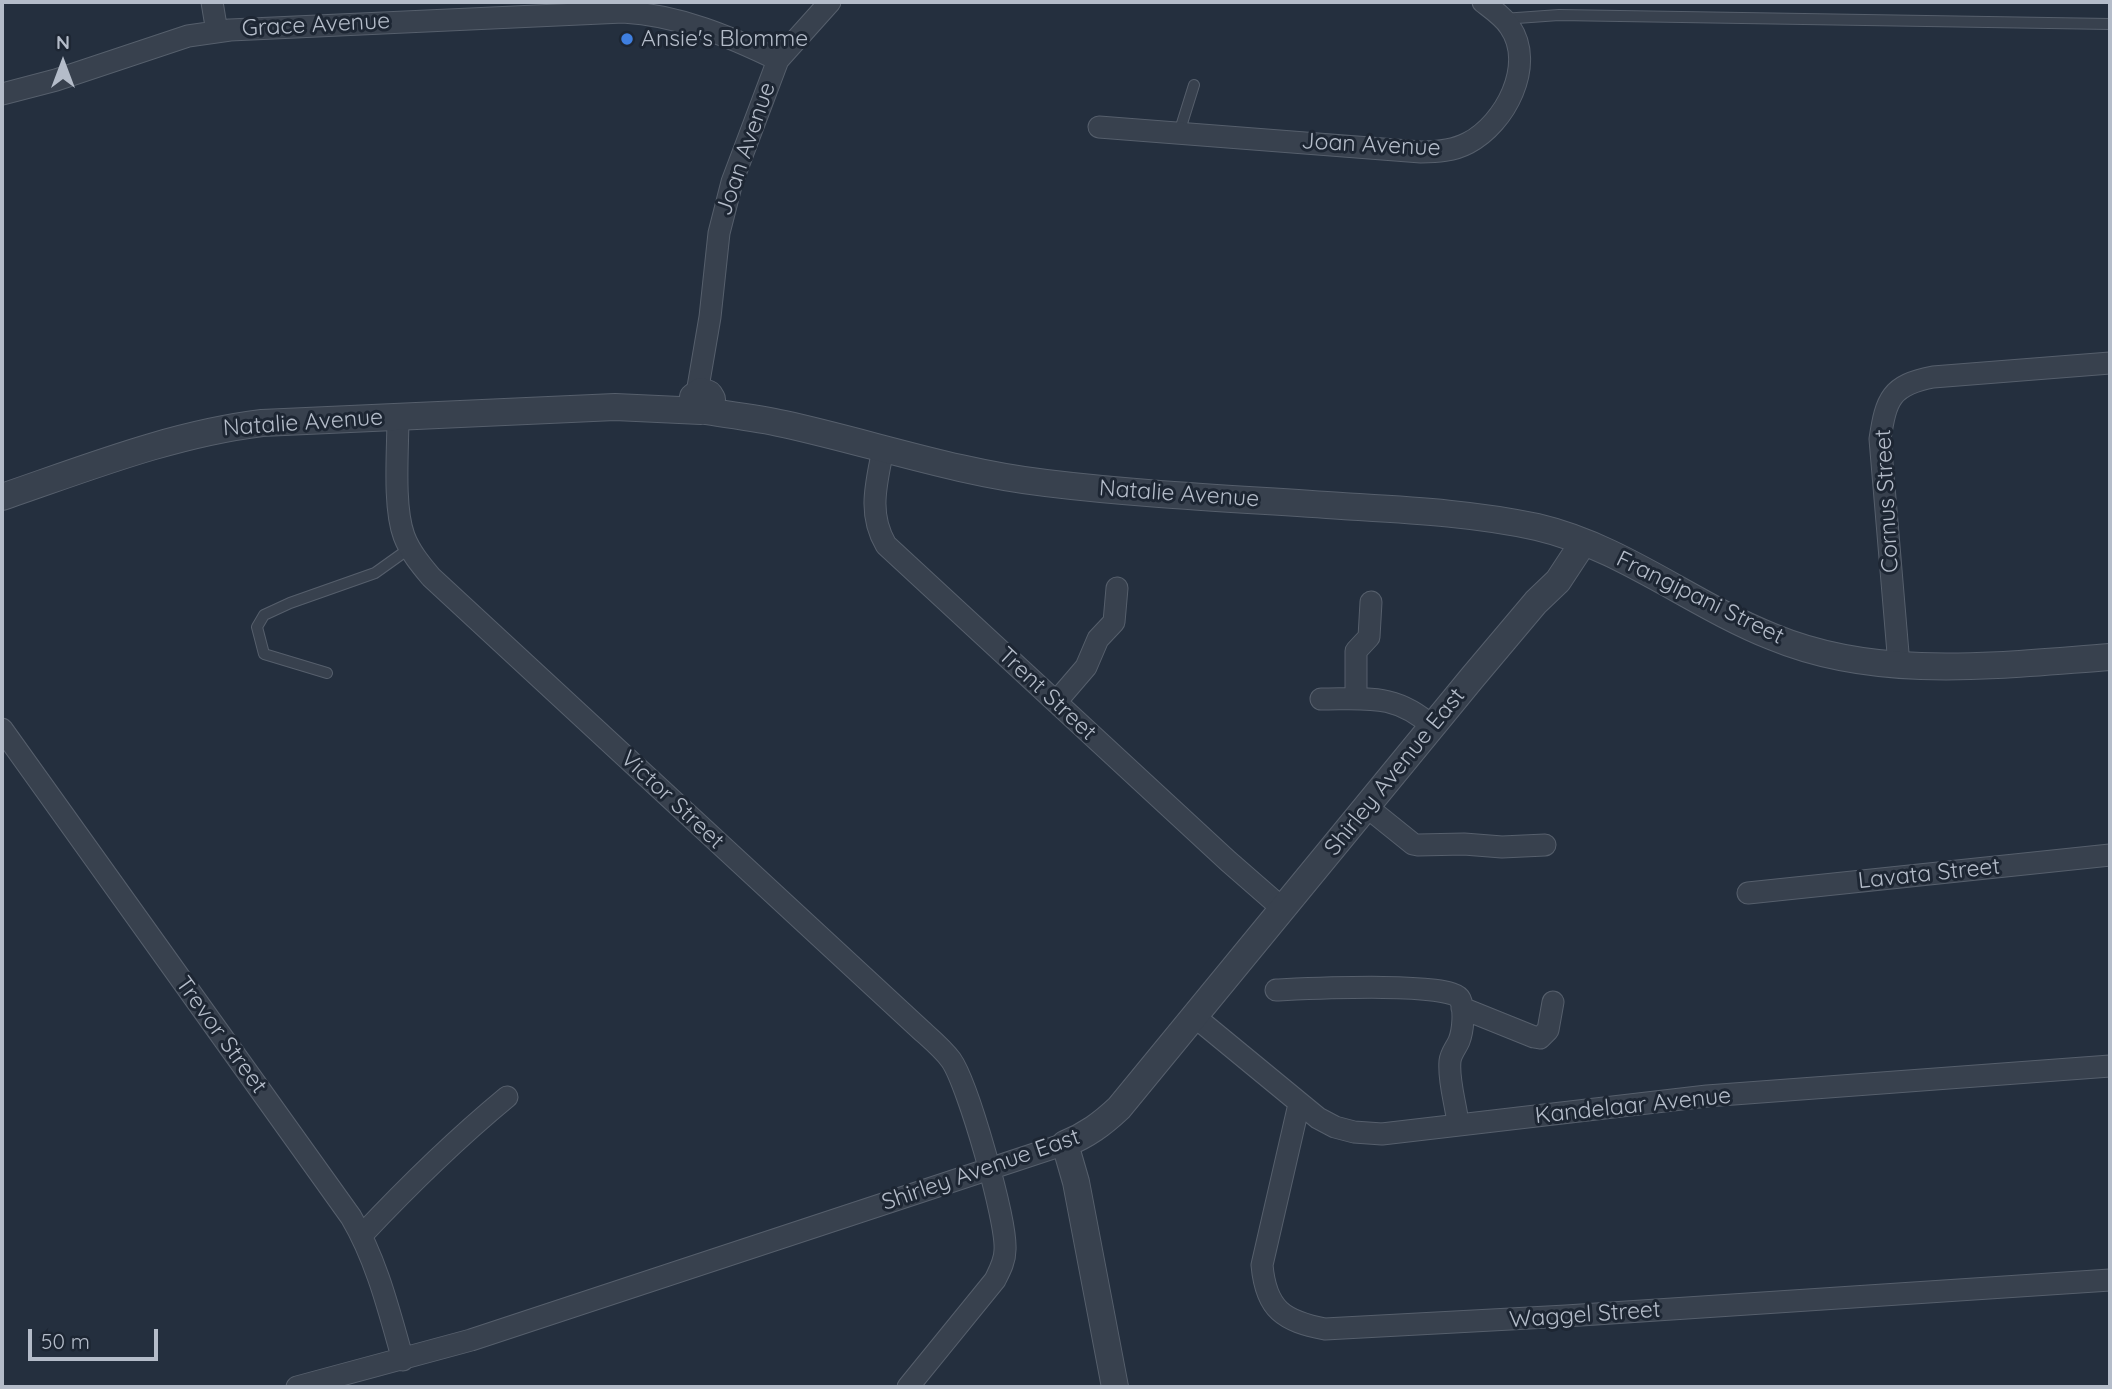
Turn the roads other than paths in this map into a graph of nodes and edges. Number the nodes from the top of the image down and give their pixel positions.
1 (212, 2) edge
2 (830, 2) edge
3 (1483, 2) edge
4 (1562, 2) edge
5 (505, 9) edge
6 (434, 11) edge
7 (1559, 15) junction
8 (1503, 19) junction
9 (2110, 24) edge
10 (217, 32) junction
11 (778, 60) junction
12 (1194, 85) dead end
13 (24, 90) junction
14 (2, 94) edge
15 (2, 101) edge
16 (1099, 127) dead end
17 (1179, 133) junction
18 (2110, 363) edge
19 (702, 400) junction
20 (398, 416) junction
21 (883, 449) junction
22 (2, 497) edge
23 (1583, 542) junction
24 (410, 548) junction
25 (1117, 588) dead end
26 (1371, 602) dead end
27 (2110, 657) edge
28 (1899, 664) junction
29 (327, 673) dead end
30 (1321, 699) dead end
31 (1356, 699) junction
32 (1055, 702) junction
33 (1433, 727) junction
34 (2, 729) edge
35 (1367, 807) junction
36 (1545, 845) dead end
37 (2110, 855) edge
38 (1748, 893) dead end
39 (1283, 909) junction
40 (1276, 990) dead end
41 (1553, 1002) dead end
42 (1462, 1008) junction
43 (1195, 1016) junction
44 (2110, 1066) edge
45 (507, 1097) dead end
46 (1299, 1104) junction
47 (1458, 1124) junction
48 (1065, 1144) junction
49 (988, 1170) junction
50 (362, 1236) junction
51 (2110, 1279) edge
52 (403, 1360) junction
53 (297, 1387) edge
54 (908, 1387) edge
55 (1115, 1387) edge

1 - 10 street
2 - 11 street, Joan Avenue
3 - 8 street, Joan Avenue
4 - 7 lane
5 - 6 street, Grace Avenue
5 - 11 street, Grace Avenue
6 - 10 street, Grace Avenue
7 - 8 lane
7 - 9 lane
8 - 17 street, Joan Avenue
10 - 13 street, Grace Avenue
11 - 19 street, Joan Avenue
12 - 17 lane
13 - 14 street, Grace Avenue
13 - 15 street, Grace Avenue
16 - 17 street, Joan Avenue
18 - 28 street, Cornus Street
19 - 20 street, Natalie Avenue
19 - 21 street, Natalie Avenue
20 - 22 street, Natalie Avenue
20 - 24 street, Victor Street
21 - 23 street, Natalie Avenue
21 - 32 street, Trent Street
23 - 28 street, Frangipani Street
23 - 33 street, Shirley Avenue East
24 - 29 lane
24 - 49 street, Victor Street
25 - 32 street
26 - 31 street
27 - 28 street, Frangipani Street
30 - 31 street
31 - 33 street
32 - 39 street, Trent Street
33 - 35 street, Shirley Avenue East
34 - 50 street, Trevor Street
35 - 36 street
35 - 39 street, Shirley Avenue East
37 - 38 street, Lavata Street
39 - 43 street, Shirley Avenue East
40 - 42 street
41 - 42 street
42 - 47 street
43 - 46 street, Kandelaar Avenue
43 - 48 street, Shirley Avenue East
44 - 47 street, Kandelaar Avenue
45 - 50 street
46 - 47 street, Kandelaar Avenue
46 - 51 street, Waggel Street
48 - 49 street, Shirley Avenue East
48 - 55 street
49 - 52 street, Shirley Avenue East
49 - 54 street, Victor Street
50 - 52 street, Trevor Street
52 - 53 street, Shirley Avenue East

